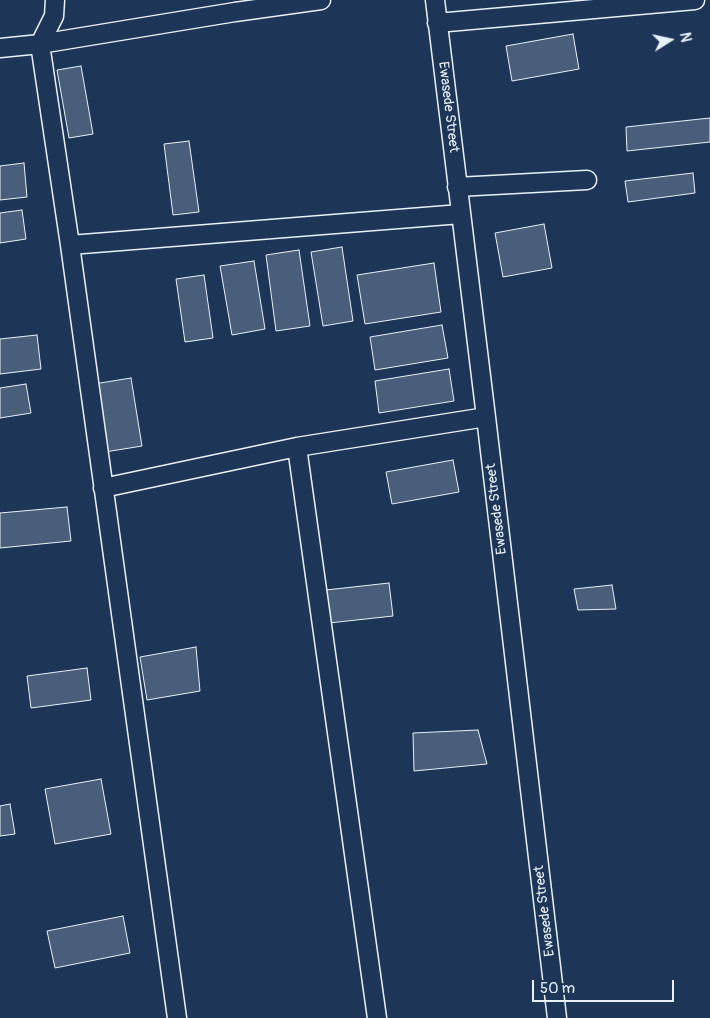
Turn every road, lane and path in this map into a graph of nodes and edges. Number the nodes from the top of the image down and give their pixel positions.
1 (54, 0) edge
2 (321, 0) edge
3 (434, 0) edge
4 (695, 0) edge
5 (234, 6) edge
6 (437, 23) junction
7 (40, 44) junction
8 (0, 48) edge
9 (587, 180) dead end
10 (458, 187) junction
11 (461, 214) junction
12 (70, 246) junction
13 (486, 417) junction
14 (297, 447) junction
15 (103, 488) junction
16 (177, 1018) edge
17 (377, 1018) edge
18 (557, 1018) edge

1 - 7 street
2 - 5 street
3 - 6 street, Ewasede Street
4 - 6 street
5 - 7 street
6 - 10 street, Ewasede Street
7 - 8 street
7 - 12 street
9 - 10 street
10 - 11 street, Ewasede Street
11 - 12 street
11 - 13 street, Ewasede Street
12 - 15 street
13 - 14 street
13 - 18 street, Ewasede Street
14 - 15 street
14 - 17 street
15 - 16 street

